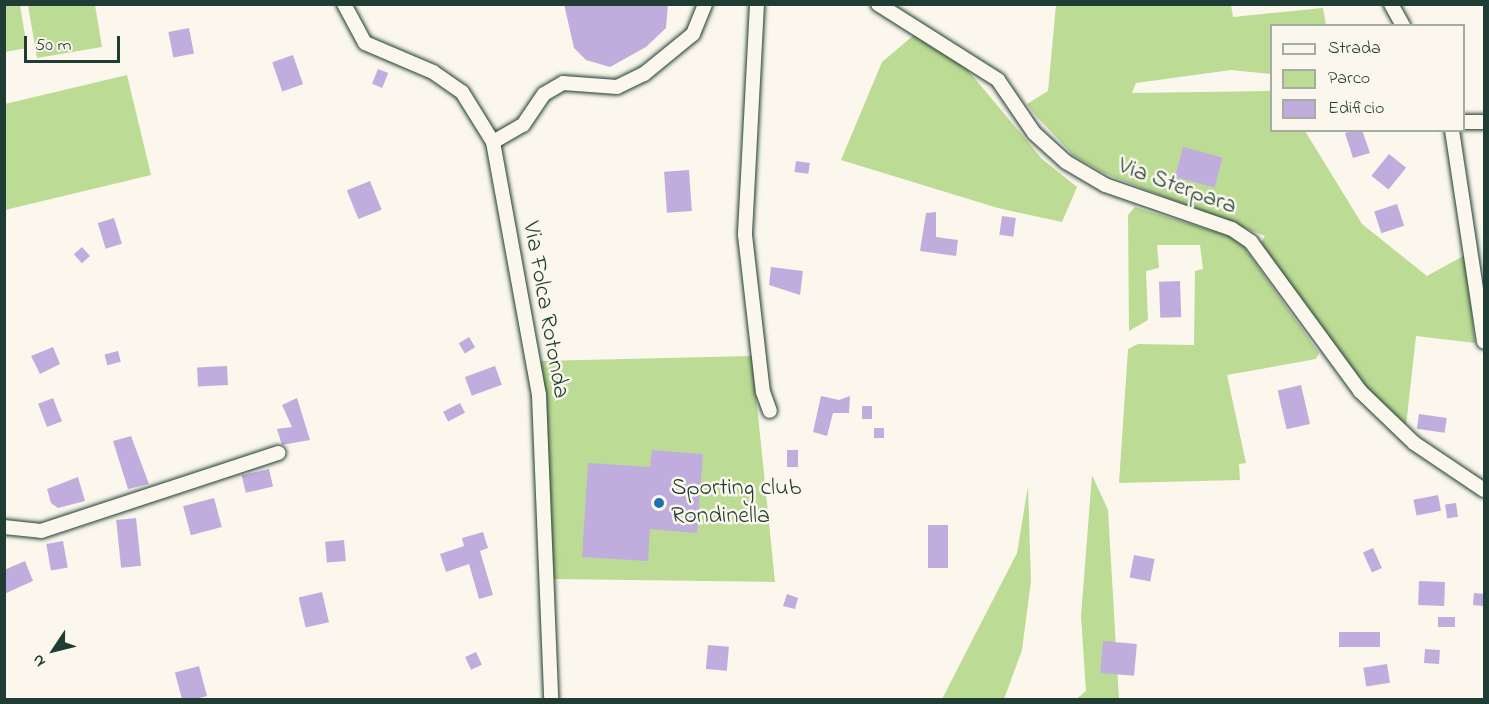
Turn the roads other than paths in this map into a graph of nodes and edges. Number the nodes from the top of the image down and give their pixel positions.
1 (344, 4) edge
2 (705, 4) edge
3 (757, 4) edge
4 (878, 4) edge
5 (1391, 4) edge
6 (1402, 24) edge
7 (1465, 122) edge
8 (1485, 122) edge
9 (1452, 132) edge
10 (493, 142) junction
11 (1485, 342) edge
12 (770, 411) dead end
13 (278, 453) dead end
14 (1485, 490) edge
15 (4, 527) edge
16 (551, 699) edge

1 - 10 street, Via Folca Rotonda
2 - 10 street
3 - 12 street
4 - 14 street, Via Sterpara
5 - 6 street
7 - 8 street
9 - 11 street
10 - 16 street, Via Folca Rotonda
13 - 15 street

